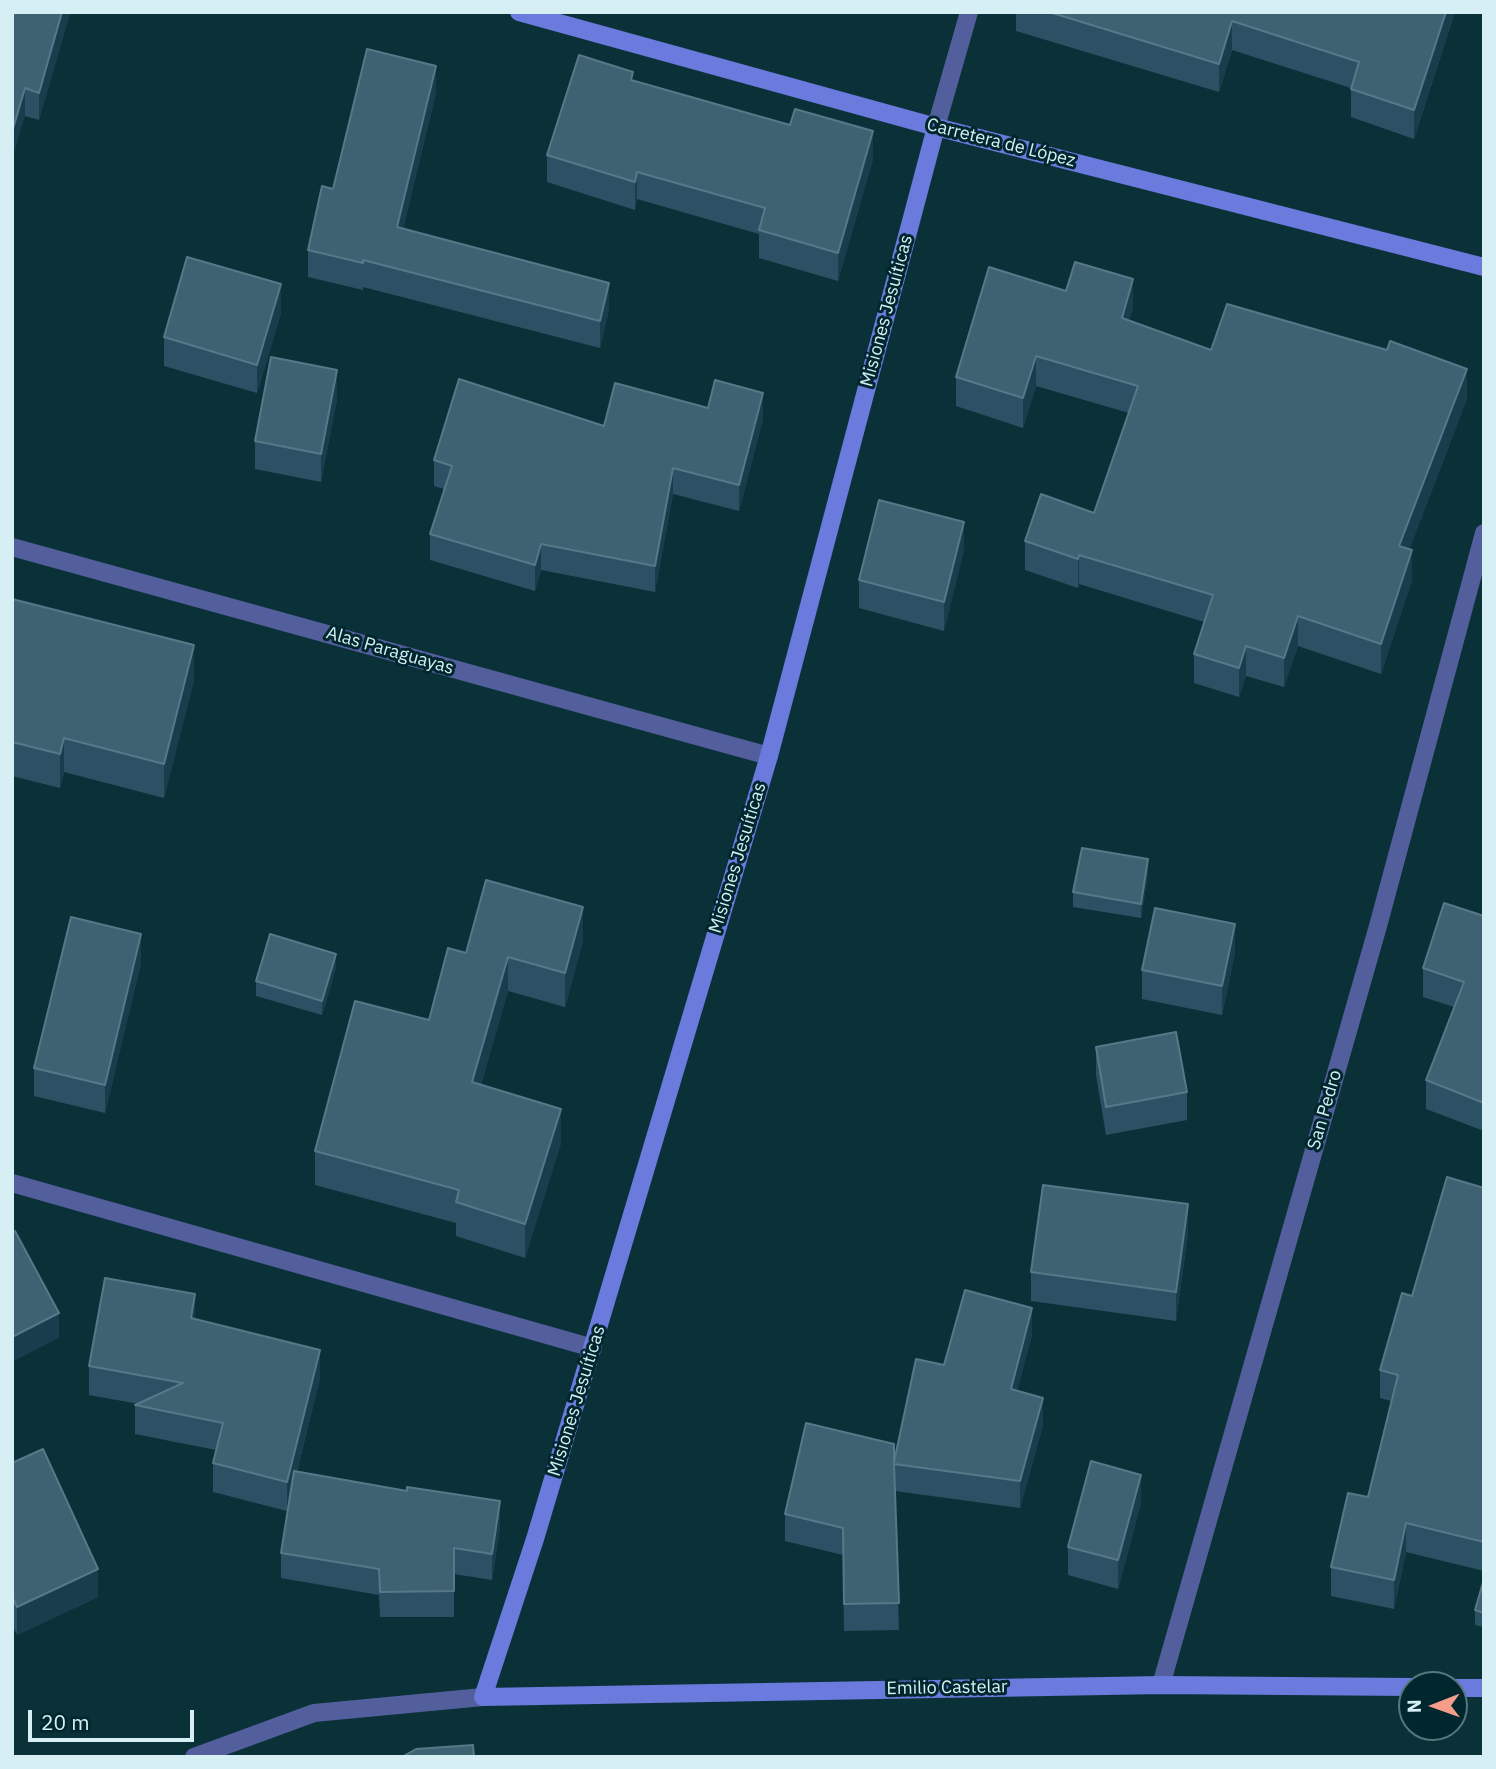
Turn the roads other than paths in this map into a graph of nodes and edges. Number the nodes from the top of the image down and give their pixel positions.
1 (519, 12) edge
2 (969, 12) edge
3 (936, 127) junction
4 (1484, 267) edge
5 (1484, 533) edge
6 (12, 547) edge
7 (769, 757) junction
8 (12, 1182) edge
9 (593, 1349) junction
10 (1161, 1685) junction
11 (1398, 1687) edge
12 (483, 1697) junction
13 (194, 1757) edge

1 - 3 main road, Carretera de López
2 - 3 street, Misiones Jesuíticas
3 - 4 main road, Carretera de López
3 - 7 main road, Misiones Jesuíticas
5 - 10 street, San Pedro
6 - 7 street, Alas Paraguayas
7 - 9 main road, Misiones Jesuíticas
8 - 9 street
9 - 12 main road, Misiones Jesuíticas
10 - 11 main road, Emilio Castelar
10 - 12 main road, Emilio Castelar
12 - 13 street

